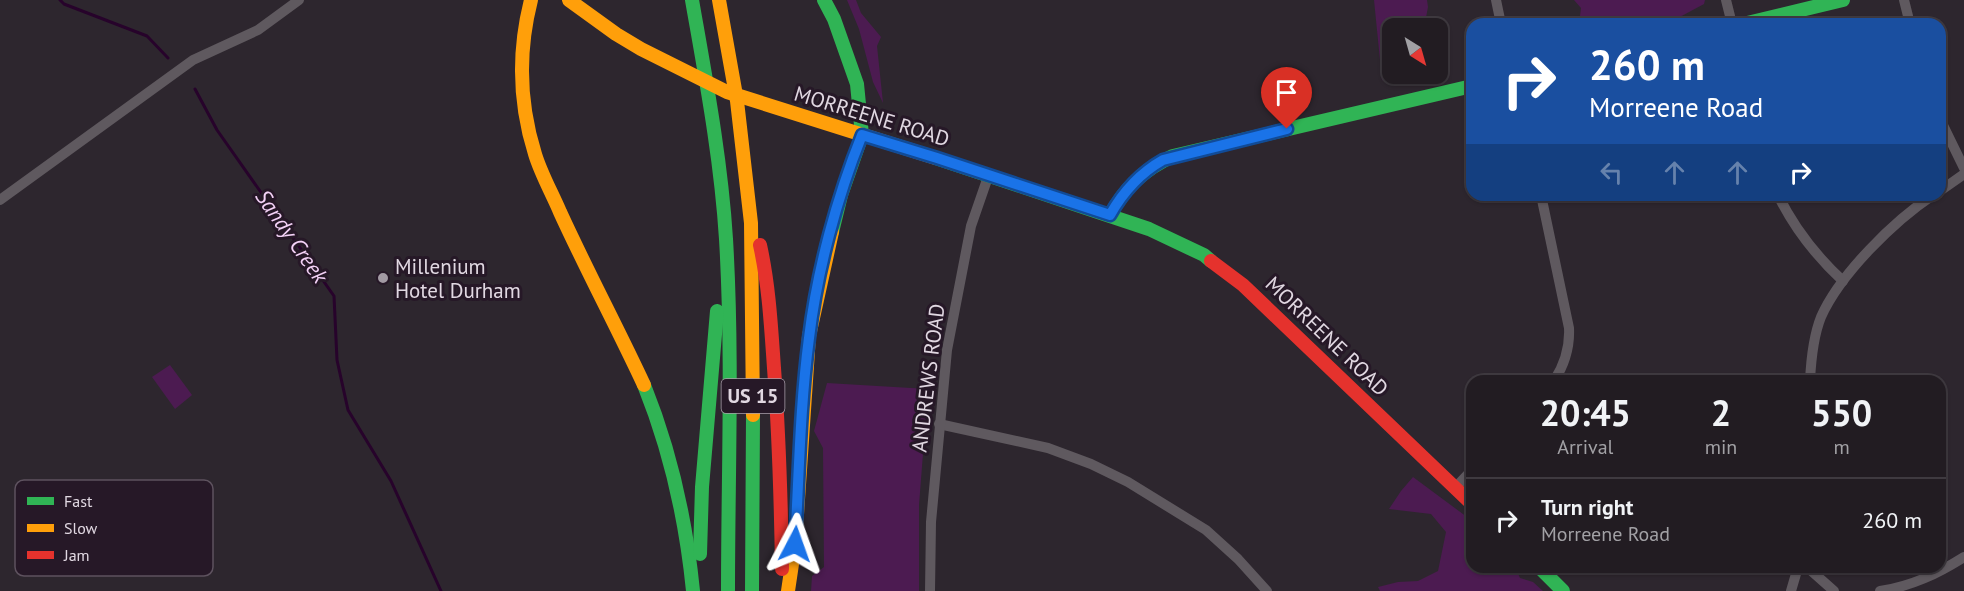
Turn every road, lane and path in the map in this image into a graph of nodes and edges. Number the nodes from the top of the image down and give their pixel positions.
1 (298, 0) edge
2 (531, 0) edge
3 (569, 0) edge
4 (692, 0) edge
5 (719, 0) edge
6 (824, 0) edge
7 (1496, 0) edge
8 (1726, 0) edge
9 (1843, 0) edge
10 (1904, 0) edge
11 (1500, 18) edge
12 (1730, 18) edge
13 (1768, 18) edge
14 (1908, 18) edge
15 (1466, 87) edge
16 (1946, 130) edge
17 (862, 135) junction
18 (1964, 168) edge
19 (989, 174) junction
20 (1964, 174) edge
21 (1946, 187) edge
22 (0, 200) edge
23 (1542, 201) edge
24 (1781, 201) edge
25 (1925, 201) edge
26 (749, 202) junction
27 (1110, 215) junction
28 (726, 240) junction
29 (1844, 281) junction
30 (1558, 375) edge
31 (1810, 375) edge
32 (939, 424) junction
33 (1466, 476) edge
34 (1455, 488) junction
35 (1466, 498) edge
36 (1964, 556) edge
37 (1946, 568) edge
38 (1545, 573) edge
39 (1796, 573) edge
40 (1814, 573) edge
41 (1938, 573) edge
42 (693, 591) edge
43 (700, 591) edge
44 (728, 591) edge
45 (752, 591) edge
46 (782, 591) edge
47 (788, 591) edge
48 (930, 591) edge
49 (1267, 591) edge
50 (1563, 591) edge
51 (1791, 591) edge
52 (1834, 591) edge
53 (1880, 591) edge

1 - 22 street
2 - 42 main road
3 - 17 main road, MORREENE ROAD
4 - 28 main road, US 15
5 - 26 main road, US 15
6 - 17 main road
7 - 11 street
8 - 12 street
9 - 13 main road
10 - 14 street
15 - 27 main road
16 - 18 street
17 - 19 main road, MORREENE ROAD
17 - 47 main road
19 - 27 main road, MORREENE ROAD
19 - 32 street, ANDREWS ROAD
20 - 21 street
23 - 30 street
24 - 29 street
25 - 29 street
26 - 45 main road, US 15
26 - 46 main road
27 - 34 main road, MORREENE ROAD
28 - 43 main road
28 - 44 main road, US 15
29 - 31 street
32 - 48 street, ANDREWS ROAD
32 - 49 street
33 - 34 street
34 - 35 main road, MORREENE ROAD
36 - 37 street
38 - 50 main road
39 - 51 street
40 - 52 street
41 - 53 street

